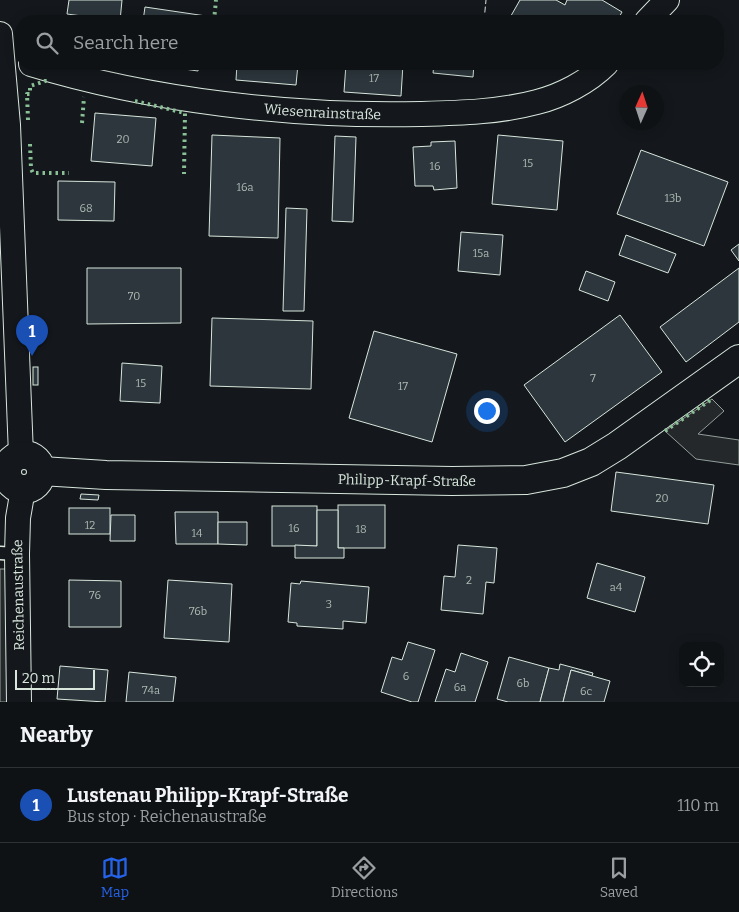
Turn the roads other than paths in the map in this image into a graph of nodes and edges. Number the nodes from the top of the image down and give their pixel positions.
1 (666, 0) edge
2 (652, 15) edge
3 (0, 34) edge
4 (12, 61) edge
5 (55, 70) edge
6 (598, 70) edge
7 (739, 359) edge
8 (18, 472) edge
9 (8, 554) edge
10 (19, 702) edge

1 - 2 street
3 - 4 street, Reichenaustraße
4 - 8 street, Reichenaustraße
5 - 6 street, Wiesenrainstraße
7 - 8 street, Philipp-Krapf-Straße
8 - 9 street, Reichenaustraße
9 - 10 street, Reichenaustraße

